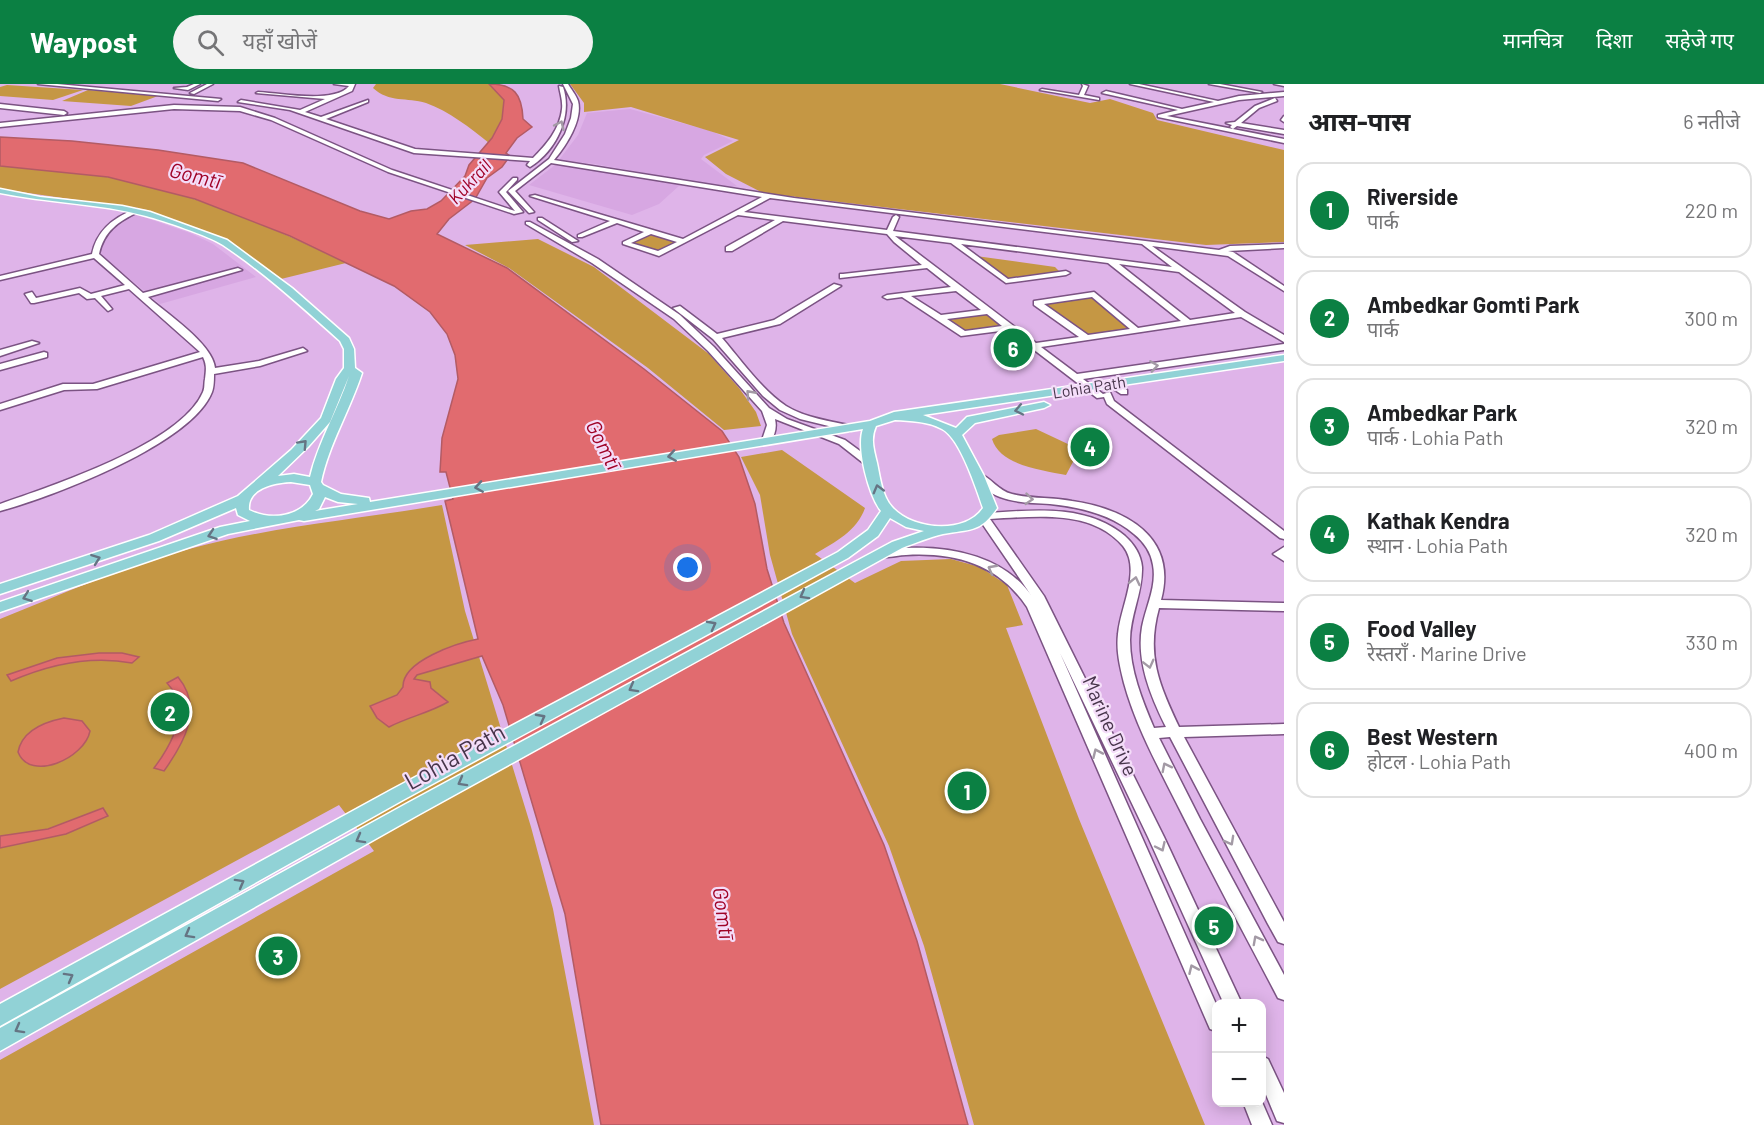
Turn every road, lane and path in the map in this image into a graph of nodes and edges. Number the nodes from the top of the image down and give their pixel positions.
1 (40, 84) edge
2 (52, 84) edge
3 (111, 84) edge
4 (198, 84) edge
5 (211, 84) edge
6 (336, 84) edge
7 (558, 84) edge
8 (565, 84) edge
9 (1084, 84) edge
10 (1132, 84) edge
11 (1160, 84) edge
12 (1211, 84) edge
13 (1280, 84) edge
14 (128, 85) edge
15 (276, 85) edge
16 (352, 85) edge
17 (1112, 88) dead end
18 (1151, 88) junction
19 (118, 89) junction
20 (1042, 90) dead end
21 (258, 93) junction
22 (1284, 93) edge
23 (183, 95) junction
24 (1081, 96) junction
25 (1275, 97) junction
26 (331, 98) junction
27 (1097, 99) dead end
28 (224, 100) dead end
29 (1182, 100) dead end
30 (232, 101) dead end
31 (366, 101) dead end
32 (240, 102) junction
33 (1223, 102) junction
34 (1283, 103) edge
35 (1163, 105) junction
36 (351, 106) junction
37 (1146, 109) dead end
38 (1184, 110) junction
39 (0, 112) edge
40 (301, 112) junction
41 (360, 113) dead end
42 (73, 115) junction
43 (41, 116) dead end
44 (1196, 118) dead end
45 (321, 119) junction
46 (29, 120) junction
47 (1238, 124) junction
48 (0, 125) edge
49 (1266, 129) junction
50 (1227, 131) junction
51 (1284, 132) edge
52 (1254, 136) junction
53 (1284, 141) edge
54 (544, 152) junction
55 (557, 153) junction
56 (550, 161) junction
57 (531, 162) junction
58 (538, 168) junction
59 (0, 191) edge
60 (532, 196) dead end
61 (767, 197) junction
62 (136, 211) junction
63 (531, 212) junction
64 (736, 213) junction
65 (896, 217) dead end
66 (518, 218) junction
67 (540, 219) junction
68 (782, 219) junction
69 (616, 221) junction
70 (651, 231) junction
71 (889, 233) junction
72 (580, 236) dead end
73 (683, 241) junction
74 (952, 241) junction
75 (1144, 243) junction
76 (1284, 246) edge
77 (729, 249) dead end
78 (1221, 252) junction
79 (1050, 253) junction
80 (95, 255) junction
81 (1109, 261) junction
82 (929, 266) junction
83 (238, 270) dead end
84 (1179, 270) junction
85 (843, 276) dead end
86 (0, 278) edge
87 (130, 286) junction
88 (837, 286) dead end
89 (958, 288) junction
90 (1284, 289) edge
91 (29, 294) dead end
92 (96, 295) junction
93 (904, 295) junction
94 (141, 296) junction
95 (887, 297) dead end
96 (1284, 297) edge
97 (108, 309) dead end
98 (988, 311) junction
99 (1242, 314) junction
100 (939, 318) junction
101 (1188, 322) junction
102 (1010, 327) junction
103 (1136, 330) junction
104 (716, 337) junction
105 (1087, 338) junction
106 (1284, 339) edge
107 (35, 343) dead end
108 (1034, 346) junction
109 (1284, 347) edge
110 (303, 351) dead end
111 (0, 353) edge
112 (205, 353) junction
113 (44, 355) dead end
114 (1284, 358) edge
115 (0, 367) edge
116 (1284, 368) edge
117 (350, 369) junction
118 (210, 372) junction
119 (1076, 377) junction
120 (1089, 387) junction
121 (1106, 391) junction
122 (0, 407) edge
123 (766, 410) junction
124 (894, 416) junction
125 (872, 424) junction
126 (849, 428) junction
127 (819, 433) junction
128 (956, 434) junction
129 (767, 440) junction
130 (872, 464) junction
131 (978, 476) junction
132 (261, 484) junction
133 (317, 485) junction
134 (243, 499) junction
135 (385, 502) junction
136 (0, 508) edge
137 (888, 511) junction
138 (986, 518) junction
139 (286, 520) junction
140 (269, 521) junction
141 (1284, 527) edge
142 (939, 531) junction
143 (1284, 536) edge
144 (1284, 550) edge
145 (879, 554) junction
146 (1284, 558) edge
147 (0, 589) edge
148 (1153, 604) junction
149 (0, 607) edge
150 (1284, 607) edge
151 (1284, 729) edge
152 (1174, 732) junction
153 (1150, 733) junction
154 (1284, 937) edge
155 (1284, 992) edge
156 (1231, 999) edge
157 (1212, 1014) edge
158 (0, 1016) edge
159 (0, 1040) edge
160 (1266, 1074) edge
161 (1254, 1107) edge
162 (1284, 1114) edge
163 (1262, 1125) edge

1 - 2 street
2 - 19 street
3 - 14 street
4 - 14 street
5 - 23 street
6 - 16 street
54 -> 7 street
8 - 55 street
9 - 24 street
10 - 18 street
11 - 18 street
12 - 25 street
13 - 22 street
14 - 19 street
15 - 21 street
16 - 26 street
17 - 35 street
18 - 33 street
19 - 23 street
20 - 24 street
21 - 26 street
21 - 32 street
22 - 25 street
23 - 28 street
23 - 42 street
24 - 27 street
25 - 33 street
25 - 34 street
25 - 47 street
26 - 40 street
29 - 35 street
30 - 32 street
31 - 36 street
32 - 40 street
33 - 38 street
35 - 37 street
35 - 38 street
36 - 41 street
36 - 45 street
38 - 50 street
39 - 42 street
39 - 46 street
40 - 45 street
42 - 46 street
43 - 46 street
44 - 47 street
45 - 57 street
46 - 48 street
47 - 49 street
47 - 50 street
48 - 66 street
48 - 66 street
49 - 51 street
49 - 52 street
50 - 52 street
52 - 53 street
54 - 55 street
54 - 57 street
55 - 56 street
56 - 58 street
56 - 61 street
57 - 58 street
57 - 66 street
58 - 63 street
59 - 62 main road
60 - 69 street
61 - 64 street
61 - 75 street
62 - 80 street
62 - 117 main road
63 - 66 street
63 - 67 street
64 - 68 street
64 - 73 street
65 - 71 street
66 - 67 street
123 -> 66 street
67 - 104 street
68 - 71 street
68 - 77 street
69 - 70 street
69 - 72 street
70 - 73 street
70 - 73 street
71 - 74 street
71 - 82 street
74 - 79 street
74 - 79 street
75 - 78 street
75 - 84 street
76 - 78 street
78 - 90 street
78 - 96 street
79 - 81 street
80 - 86 street
80 - 87 street
81 - 84 street
81 - 101 street
82 - 85 street
82 - 89 street
83 - 94 street
84 - 99 street
87 - 92 street
87 - 94 street
88 - 104 street
89 - 93 street
89 - 98 street
91 - 92 street
92 - 97 street
93 - 95 street
93 - 100 street
94 - 112 street
98 - 100 street
98 - 102 street
99 - 101 street
99 - 106 street
100 - 102 street
101 - 103 street
102 - 108 street
103 - 105 street
103 - 105 street
104 - 126 street
105 - 108 street
107 - 111 street
108 - 119 street
119 -> 109 street
110 - 118 street
112 - 118 street
112 - 122 street
113 - 115 street
114 - 121 main road, Lohia Path
116 - 121 main road, Lohia Path
132 -> 117 main road
117 - 133 main road
118 - 136 street
119 - 120 street
120 - 121 main road, Lohia Path
120 - 121 street
120 - 124 main road, Lohia Path
121 -> 128 main road, Lohia Path
121 - 141 street
121 - 143 street
123 - 127 street
123 - 129 street
124 - 125 main road
124 - 128 main road
125 - 126 main road
125 - 130 main road
126 - 127 main road
127 - 129 main road
127 - 130 street
128 - 131 main road
129 -> 135 main road
137 -> 130 main road
131 - 138 main road
131 -> 148 street
132 - 133 main road
132 - 134 main road
133 - 135 main road
133 - 139 main road
134 - 140 main road
147 -> 134 main road
135 - 139 main road
137 - 142 main road
158 -> 137 main road, Lohia Path
138 - 142 main road
153 -> 138 street
138 -> 156 street, Marine Drive
139 - 140 main road
140 -> 149 main road
142 - 145 main road, Lohia Path
144 - 146 street
157 -> 145 street, Marine Drive
145 -> 159 main road, Lohia Path
148 - 150 street
148 -> 152 street
151 - 152 street
152 - 153 street
152 -> 154 street
155 -> 153 street
160 - 162 street
161 - 163 street

